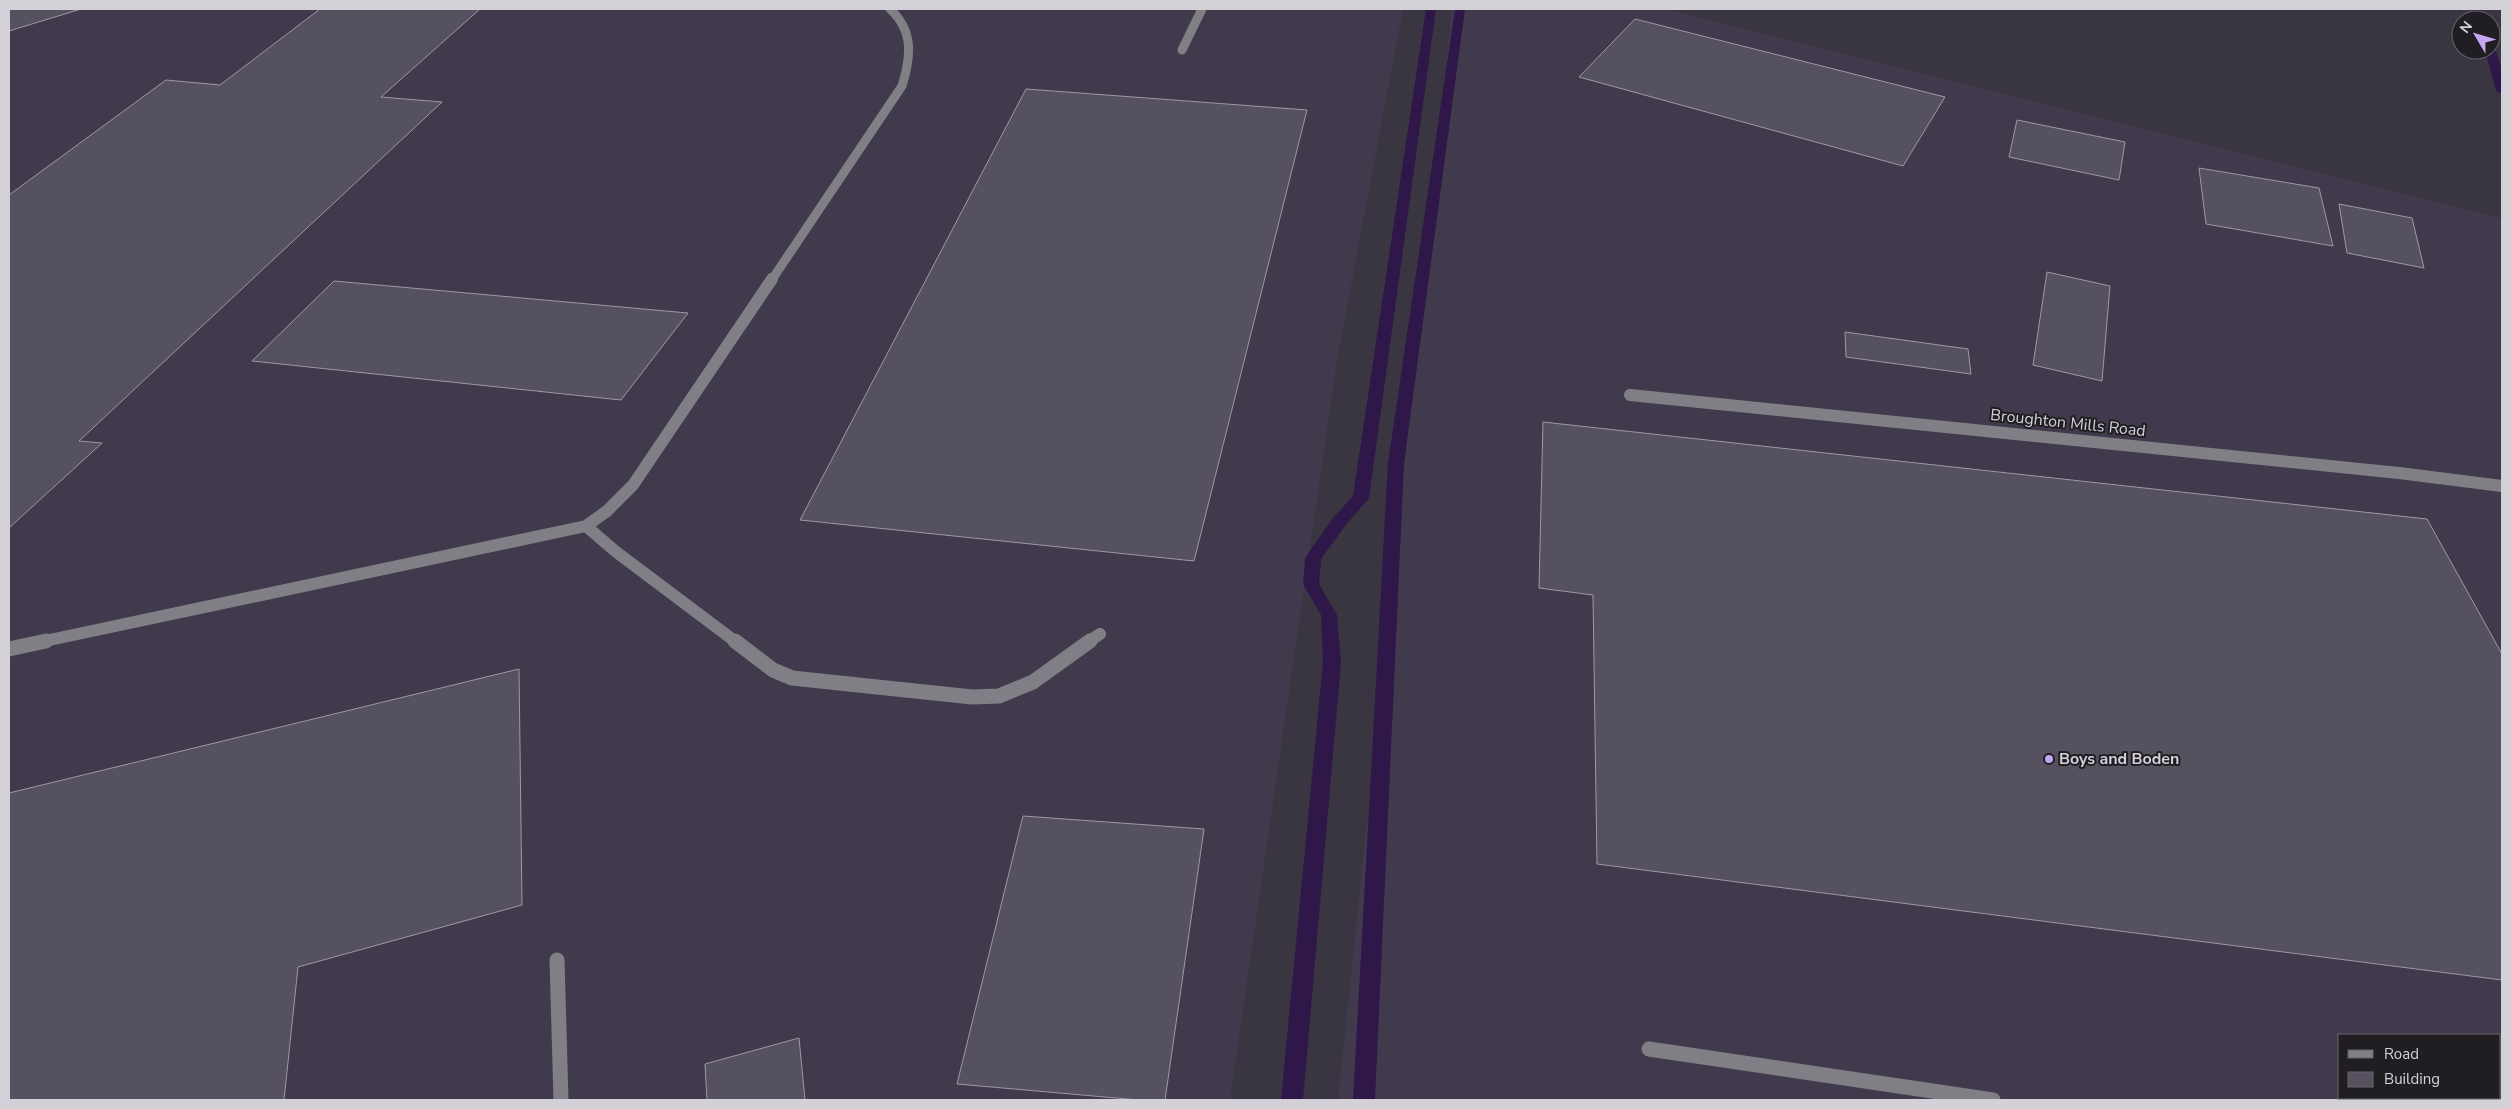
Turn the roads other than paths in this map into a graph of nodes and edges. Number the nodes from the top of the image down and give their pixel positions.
1 (890, 9) edge
2 (1202, 9) edge
3 (1182, 50) dead end
4 (1630, 395) dead end
5 (2502, 486) edge
6 (586, 526) junction
7 (1100, 634) dead end
8 (9, 648) edge
9 (557, 960) dead end
10 (1649, 1049) dead end
11 (561, 1100) edge
12 (1993, 1100) edge

1 - 6 street
2 - 3 street
4 - 5 street, Broughton Mills Road
6 - 7 street
6 - 8 street
9 - 11 street
10 - 12 street

